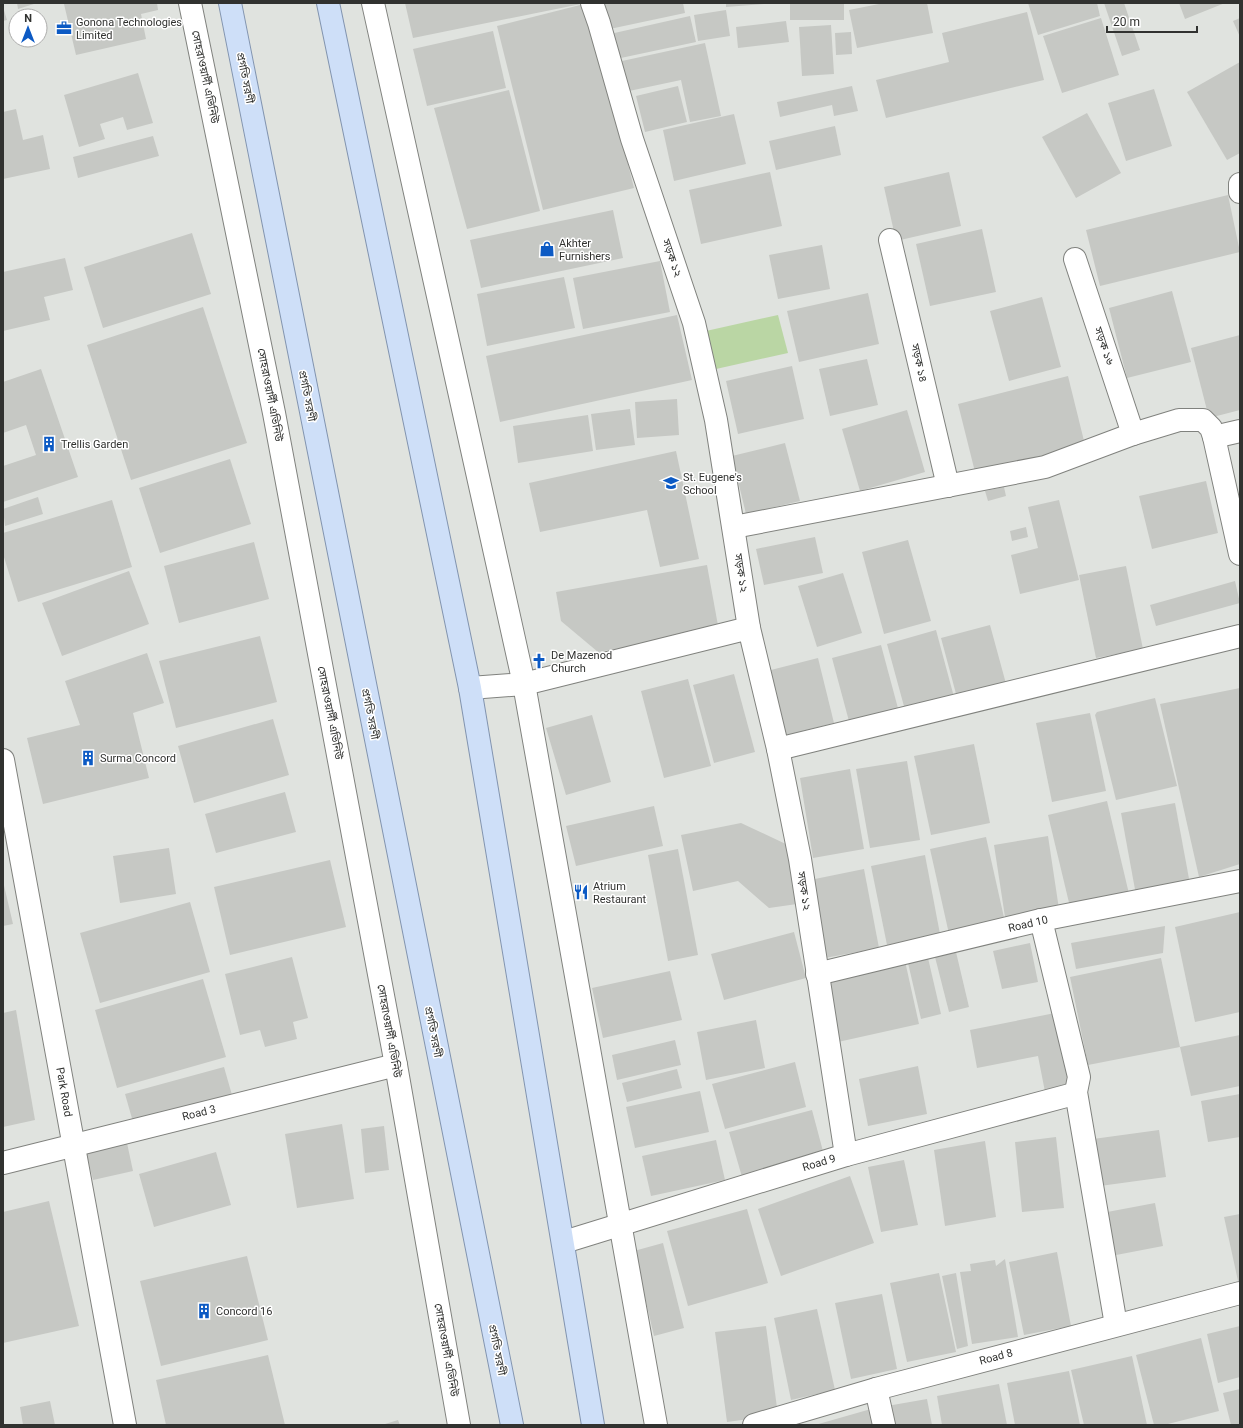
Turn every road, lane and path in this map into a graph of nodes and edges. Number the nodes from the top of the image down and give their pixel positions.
1 (190, 3) edge
2 (230, 3) edge
3 (328, 3) edge
4 (373, 3) edge
5 (592, 3) edge
6 (1240, 184) edge
7 (1240, 192) edge
8 (890, 240) dead end
9 (1075, 259) dead end
10 (1240, 431) edge
11 (1133, 434) junction
12 (1214, 437) junction
13 (948, 486) junction
14 (734, 527) junction
15 (1240, 554) edge
16 (749, 628) junction
17 (1240, 636) edge
18 (524, 684) junction
19 (470, 688) junction
20 (778, 749) junction
21 (3, 760) edge
22 (9, 817) edge
23 (1240, 881) edge
24 (1042, 920) junction
25 (817, 974) junction
26 (396, 1065) junction
27 (1076, 1092) junction
28 (74, 1144) junction
29 (846, 1155) junction
30 (3, 1163) edge
31 (619, 1226) junction
32 (564, 1242) junction
33 (1240, 1293) edge
34 (1116, 1324) junction
35 (876, 1389) junction
36 (125, 1425) edge
37 (459, 1425) edge
38 (512, 1425) edge
39 (593, 1425) edge
40 (656, 1425) edge
41 (754, 1425) edge
42 (884, 1425) edge

1 - 26 street, সোহরাওয়ার্দী এভিনিউ
2 - 38 main road, প্রগতি সরণী
3 - 19 main road
4 - 18 street
5 - 14 street, সড়ক ১২
6 - 7 street
8 - 13 street, সড়ক ১৪
9 - 11 street, সড়ক ১৬
10 - 12 street
11 - 12 street
11 - 13 street
12 - 15 street
13 - 14 street
14 - 16 street, সড়ক ১২
16 - 18 street
16 - 20 street, সড়ক ১২
17 - 20 street
18 - 19 street
18 - 31 street
19 - 32 main road
20 - 25 street, সড়ক ১২
21 - 22 street, Park Road
22 - 28 street, Park Road
23 - 24 street, Road 10
24 - 25 street, Road 10
24 - 27 street
25 - 29 street, সড়ক ১২
26 - 28 street, Road 3
26 - 37 street, সোহরাওয়ার্দী এভিনিউ
27 - 29 street, Road 9
27 - 34 street
28 - 30 street, Road 3
28 - 36 street, Park Road
29 - 31 street, Road 9
31 - 32 street, Road 9
31 - 40 street
32 - 39 main road
33 - 34 street, Road 8
34 - 35 street, Road 8
35 - 41 street, Road 8
35 - 42 street

